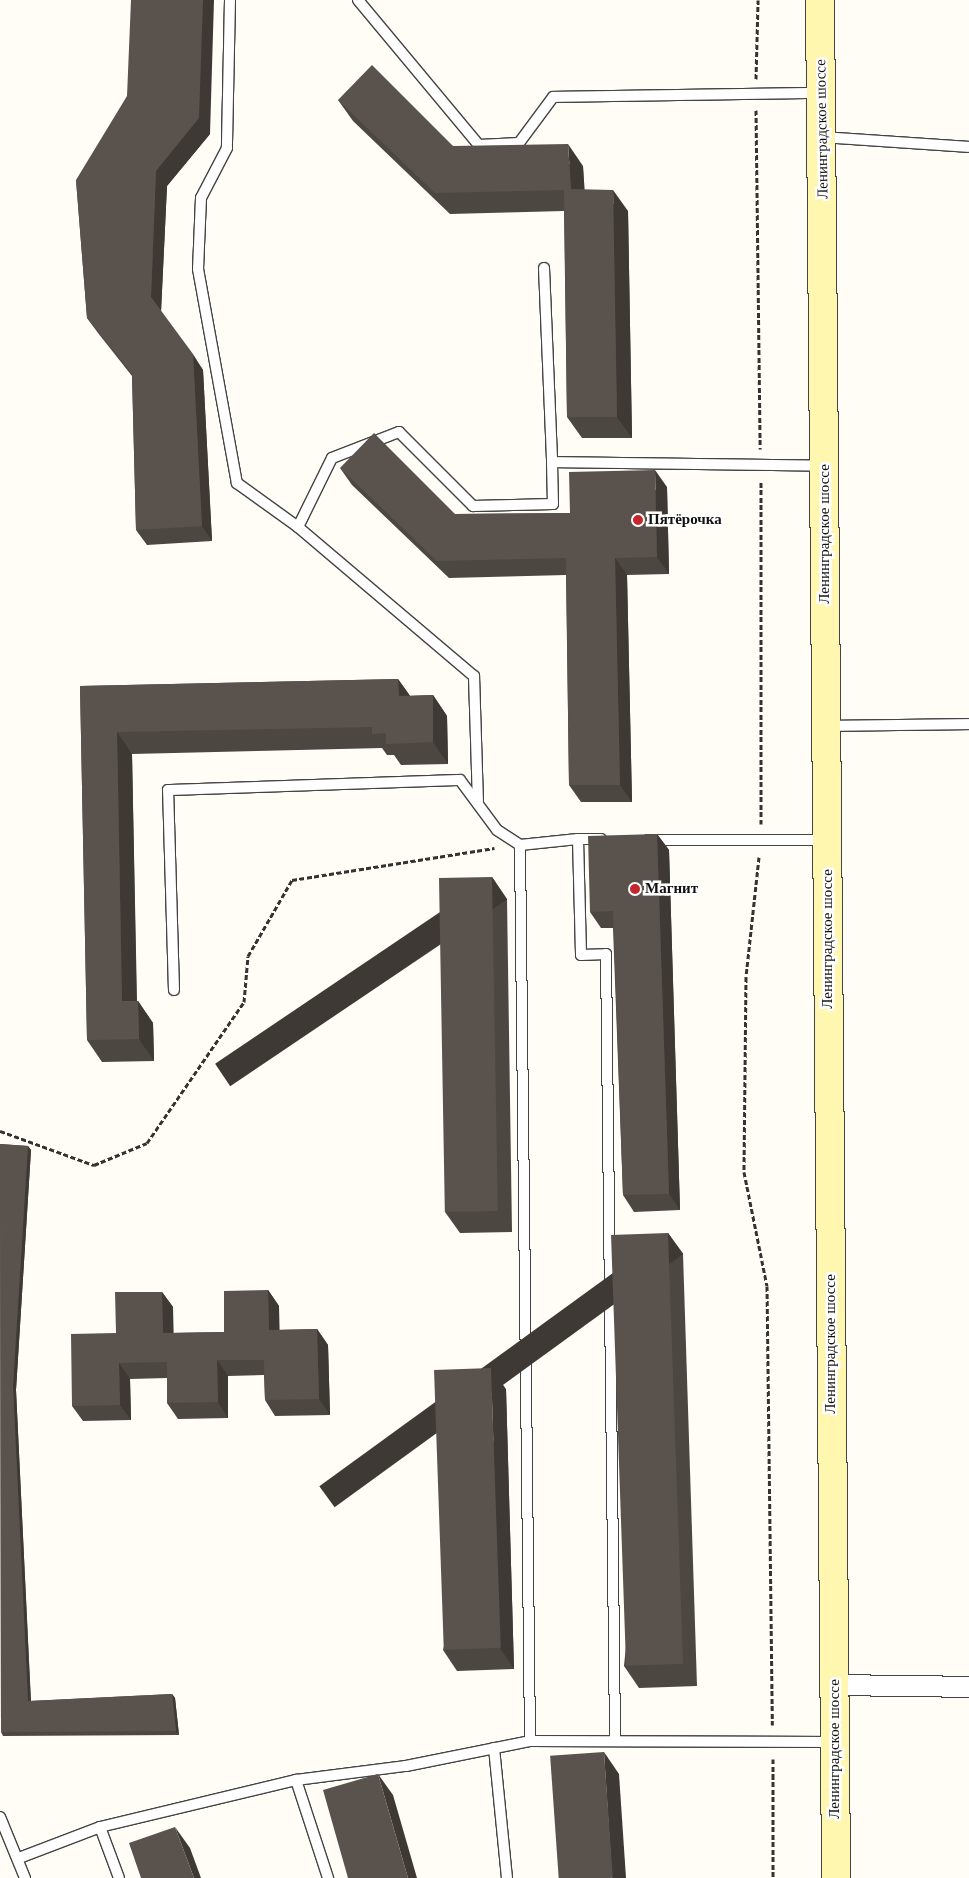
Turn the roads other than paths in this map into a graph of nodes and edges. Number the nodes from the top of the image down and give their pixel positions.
1 (230, 0) edge
2 (358, 0) edge
3 (820, 0) edge
4 (821, 93) junction
5 (822, 137) junction
6 (969, 147) edge
7 (544, 268) dead end
8 (552, 462) junction
9 (824, 466) junction
10 (298, 527) junction
11 (969, 724) edge
12 (826, 726) junction
13 (478, 804) junction
14 (578, 839) junction
15 (617, 839) edge
16 (636, 840) edge
17 (827, 840) junction
18 (520, 844) junction
19 (174, 990) dead end
20 (834, 1685) junction
21 (969, 1687) edge
22 (530, 1741) junction
23 (615, 1741) junction
24 (835, 1742) junction
25 (494, 1748) junction
26 (296, 1780) junction
27 (0, 1817) edge
28 (100, 1827) junction
29 (19, 1858) junction
30 (25, 1878) edge
31 (119, 1878) edge
32 (328, 1878) edge
33 (507, 1878) edge
34 (836, 1878) edge

1 - 10 lane
2 - 4 lane
3 - 4 main road, Ленинградское шоссе
4 - 5 main road, Ленинградское шоссе
5 - 6 lane
5 - 9 main road, Ленинградское шоссе
7 - 8 lane
8 - 9 lane
8 - 10 lane
9 - 12 main road, Ленинградское шоссе
10 - 13 lane
11 - 12 lane
12 - 17 main road, Ленинградское шоссе
13 - 18 lane
13 - 19 lane
14 - 15 lane
14 - 18 lane
14 - 23 lane
16 - 17 lane
17 - 20 main road, Ленинградское шоссе
18 - 22 lane
20 - 21 street
20 - 24 main road, Ленинградское шоссе
22 - 23 lane
22 - 25 lane
23 - 24 lane
24 - 34 main road, Ленинградское шоссе
25 - 26 lane
25 - 33 lane
26 - 28 lane
26 - 32 lane
27 - 29 lane
28 - 29 lane
28 - 31 lane
29 - 30 lane

